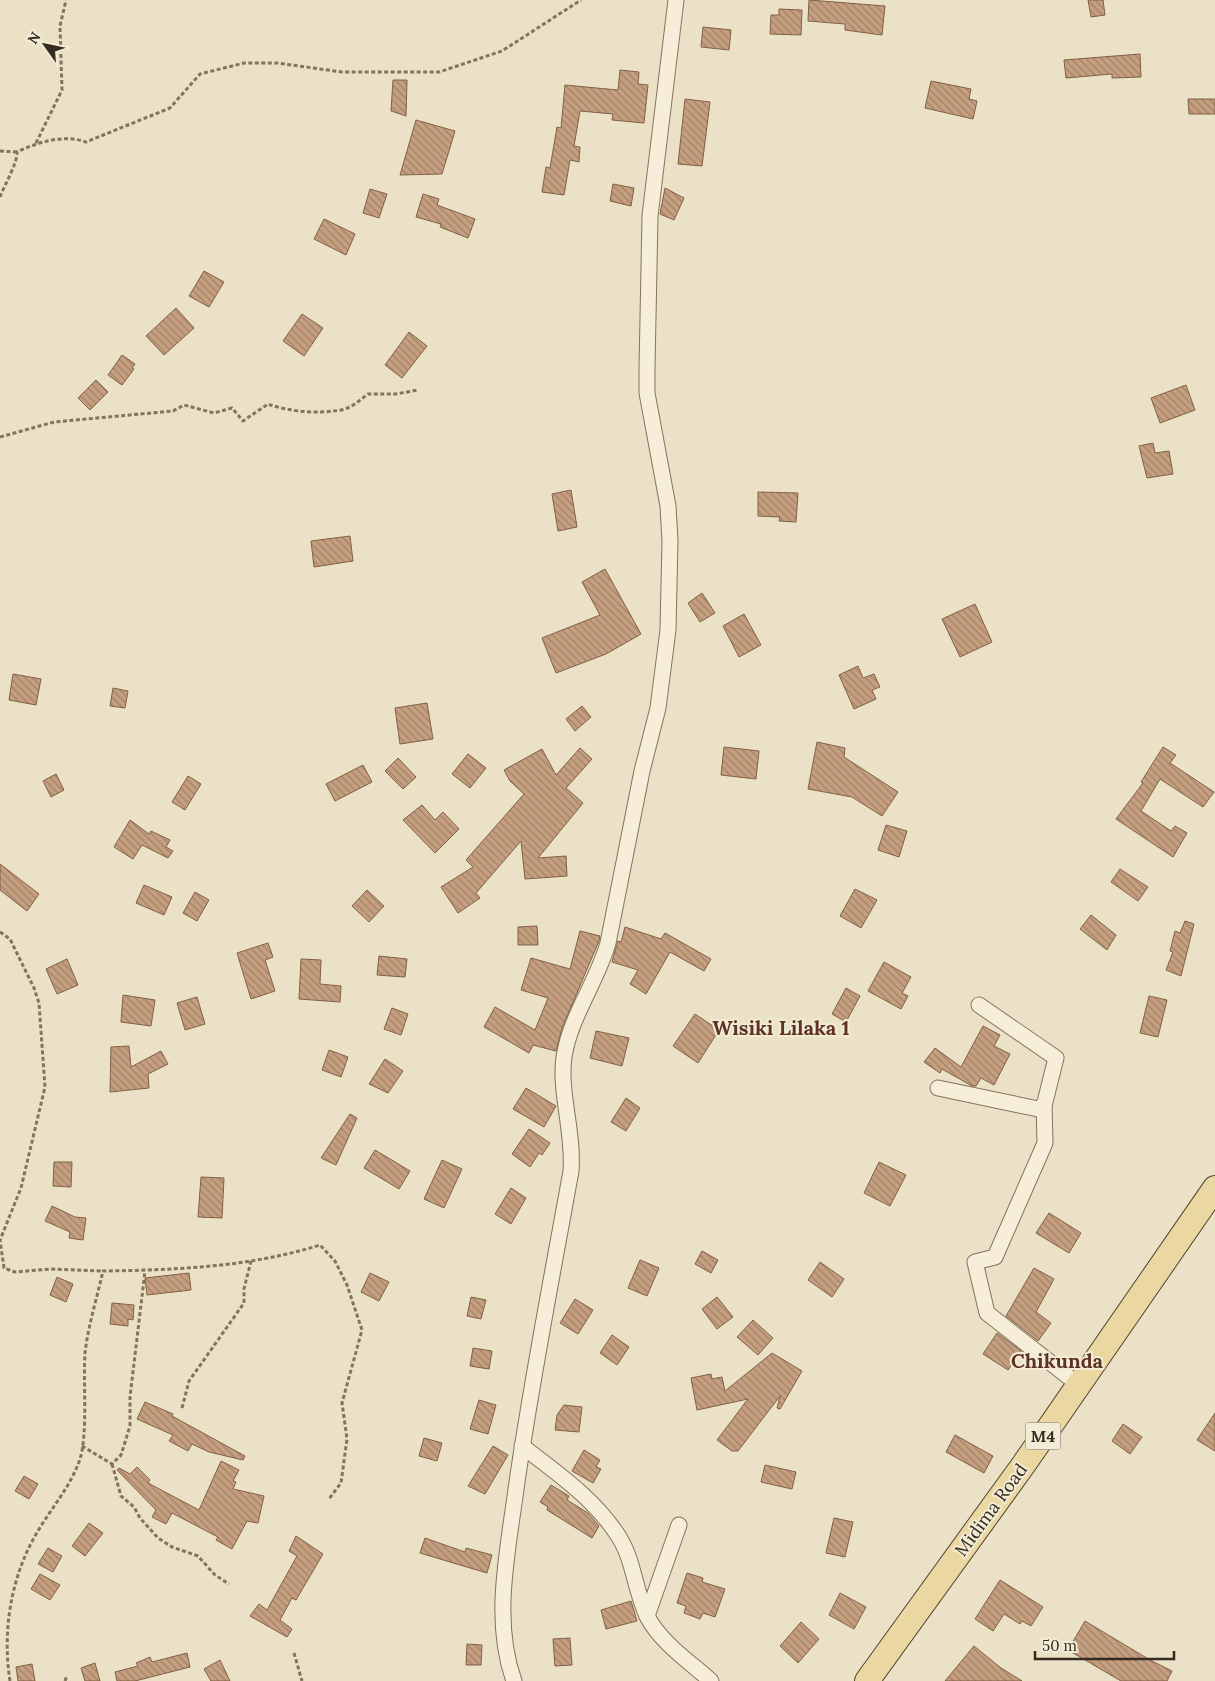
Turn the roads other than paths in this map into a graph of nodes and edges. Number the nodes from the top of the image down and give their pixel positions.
1 (676, 0) edge
2 (979, 1005) dead end
3 (938, 1088) dead end
4 (1044, 1104) junction
5 (1215, 1188) edge
6 (1079, 1385) junction
7 (522, 1446) junction
8 (680, 1525) dead end
9 (647, 1616) junction
10 (514, 1681) edge
11 (711, 1681) edge
12 (867, 1681) edge

1 - 7 street
2 - 4 street
3 - 4 street
4 - 6 street
5 - 6 main road, Midima Road / M4
6 - 12 main road, Midima Road / M4
7 - 9 street
7 - 10 street
8 - 9 street
9 - 11 street

